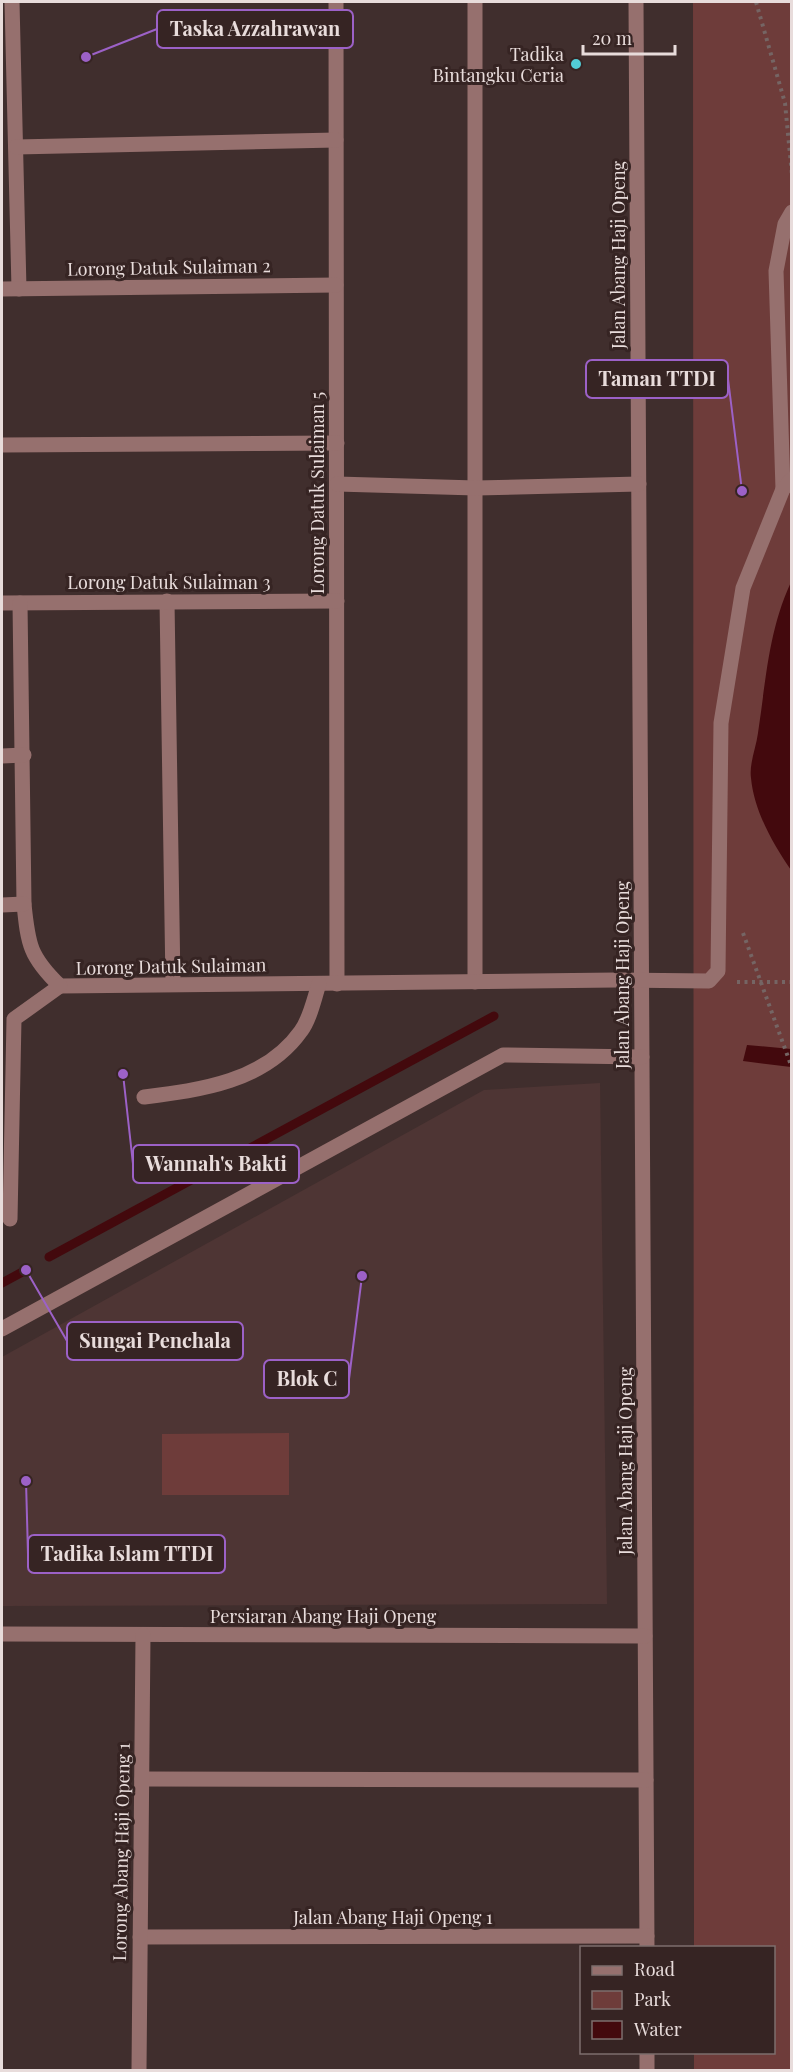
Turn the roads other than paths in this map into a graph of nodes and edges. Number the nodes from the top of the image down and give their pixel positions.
1 (12, 2) edge
2 (336, 2) edge
3 (475, 2) edge
4 (636, 2) edge
5 (336, 140) junction
6 (16, 147) junction
7 (792, 212) edge
8 (336, 285) junction
9 (2, 289) edge
10 (19, 289) junction
11 (337, 443) junction
12 (2, 445) edge
13 (337, 484) junction
14 (639, 484) junction
15 (787, 484) edge
16 (476, 488) junction
17 (167, 601) junction
18 (337, 601) junction
19 (2, 603) edge
20 (20, 603) junction
21 (24, 755) junction
22 (2, 756) edge
23 (2, 904) edge
24 (24, 904) junction
25 (642, 980) junction
26 (475, 982) junction
27 (172, 984) junction
28 (320, 984) junction
29 (337, 984) junction
30 (60, 987) junction
31 (642, 1057) junction
32 (144, 1097) dead end
33 (10, 1219) dead end
34 (2, 1329) edge
35 (2, 1634) edge
36 (143, 1635) junction
37 (645, 1636) junction
38 (142, 1779) junction
39 (646, 1780) junction
40 (140, 1937) junction
41 (647, 1942) edge
42 (647, 2054) edge
43 (139, 2070) edge
44 (647, 2070) edge

1 - 6 street
2 - 5 street, Lorong Datuk Sulaiman 5
3 - 16 street
4 - 14 street, Jalan Abang Haji Openg
5 - 6 street
5 - 8 street, Lorong Datuk Sulaiman 5
6 - 10 street
7 - 15 street
8 - 10 street, Lorong Datuk Sulaiman 2
8 - 11 street, Lorong Datuk Sulaiman 5
9 - 10 street, Lorong Datuk Sulaiman 2
11 - 12 street
11 - 13 street, Lorong Datuk Sulaiman 5
13 - 16 street
13 - 18 street, Lorong Datuk Sulaiman 5
14 - 16 street
14 - 25 street, Jalan Abang Haji Openg
15 - 25 street, Lorong Datuk Sulaiman
16 - 26 street
17 - 18 street, Lorong Datuk Sulaiman 3
17 - 20 street, Lorong Datuk Sulaiman 3
17 - 27 street
18 - 29 street, Lorong Datuk Sulaiman 5
19 - 20 street, Lorong Datuk Sulaiman 3
20 - 21 street, Lorong Datuk Sulaiman
21 - 22 street
21 - 24 street, Lorong Datuk Sulaiman
23 - 24 street
24 - 30 street, Lorong Datuk Sulaiman
25 - 26 street, Lorong Datuk Sulaiman
25 - 31 street, Jalan Abang Haji Openg
26 - 29 street, Lorong Datuk Sulaiman
27 - 28 street, Lorong Datuk Sulaiman
27 - 30 street, Lorong Datuk Sulaiman
28 - 29 street, Lorong Datuk Sulaiman
28 - 32 street
30 - 33 street
31 - 34 street
31 - 37 street, Jalan Abang Haji Openg
35 - 36 street, Persiaran Abang Haji Openg
36 - 37 street, Persiaran Abang Haji Openg
36 - 38 street, Lorong Abang Haji Openg 1
37 - 39 street, Jalan Abang Haji Openg
38 - 39 street
38 - 40 street, Lorong Abang Haji Openg 1
39 - 41 street, Jalan Abang Haji Openg
40 - 41 street, Jalan Abang Haji Openg 1
40 - 43 street, Lorong Abang Haji Openg 1
42 - 44 street

